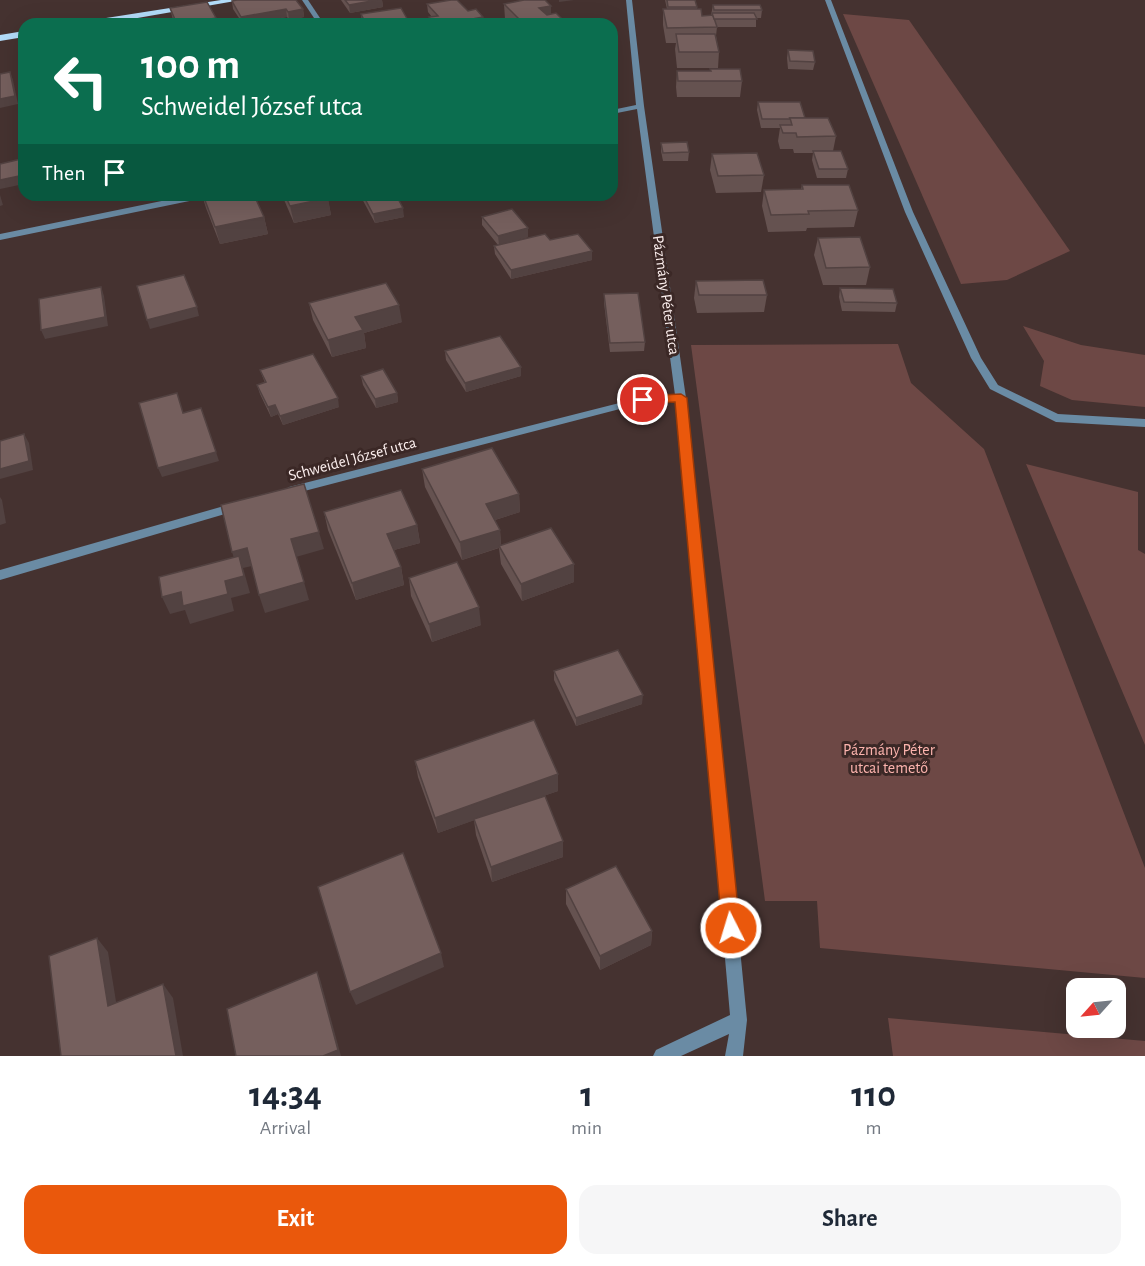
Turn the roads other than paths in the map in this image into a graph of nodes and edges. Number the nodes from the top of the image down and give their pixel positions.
1 (237, 0) edge
2 (305, 0) edge
3 (629, 0) edge
4 (828, 0) edge
5 (124, 18) edge
6 (317, 18) edge
7 (18, 35) edge
8 (0, 38) edge
9 (640, 106) junction
10 (618, 111) edge
11 (175, 201) edge
12 (0, 237) edge
13 (681, 398) junction
14 (1145, 423) edge
15 (277, 495) edge
16 (255, 501) edge
17 (0, 575) edge
18 (740, 1020) junction
19 (662, 1056) edge
20 (734, 1056) edge

1 - 5 main road
2 - 6 street
3 - 9 street, Pázmány Péter utca
4 - 14 street
7 - 8 main road
9 - 10 street
9 - 13 street, Pázmány Péter utca
11 - 12 street
13 - 15 street, Schweidel József utca
13 - 18 street, Pázmány Péter utca
16 - 17 street
18 - 19 street
18 - 20 street, Pázmány Péter utca

